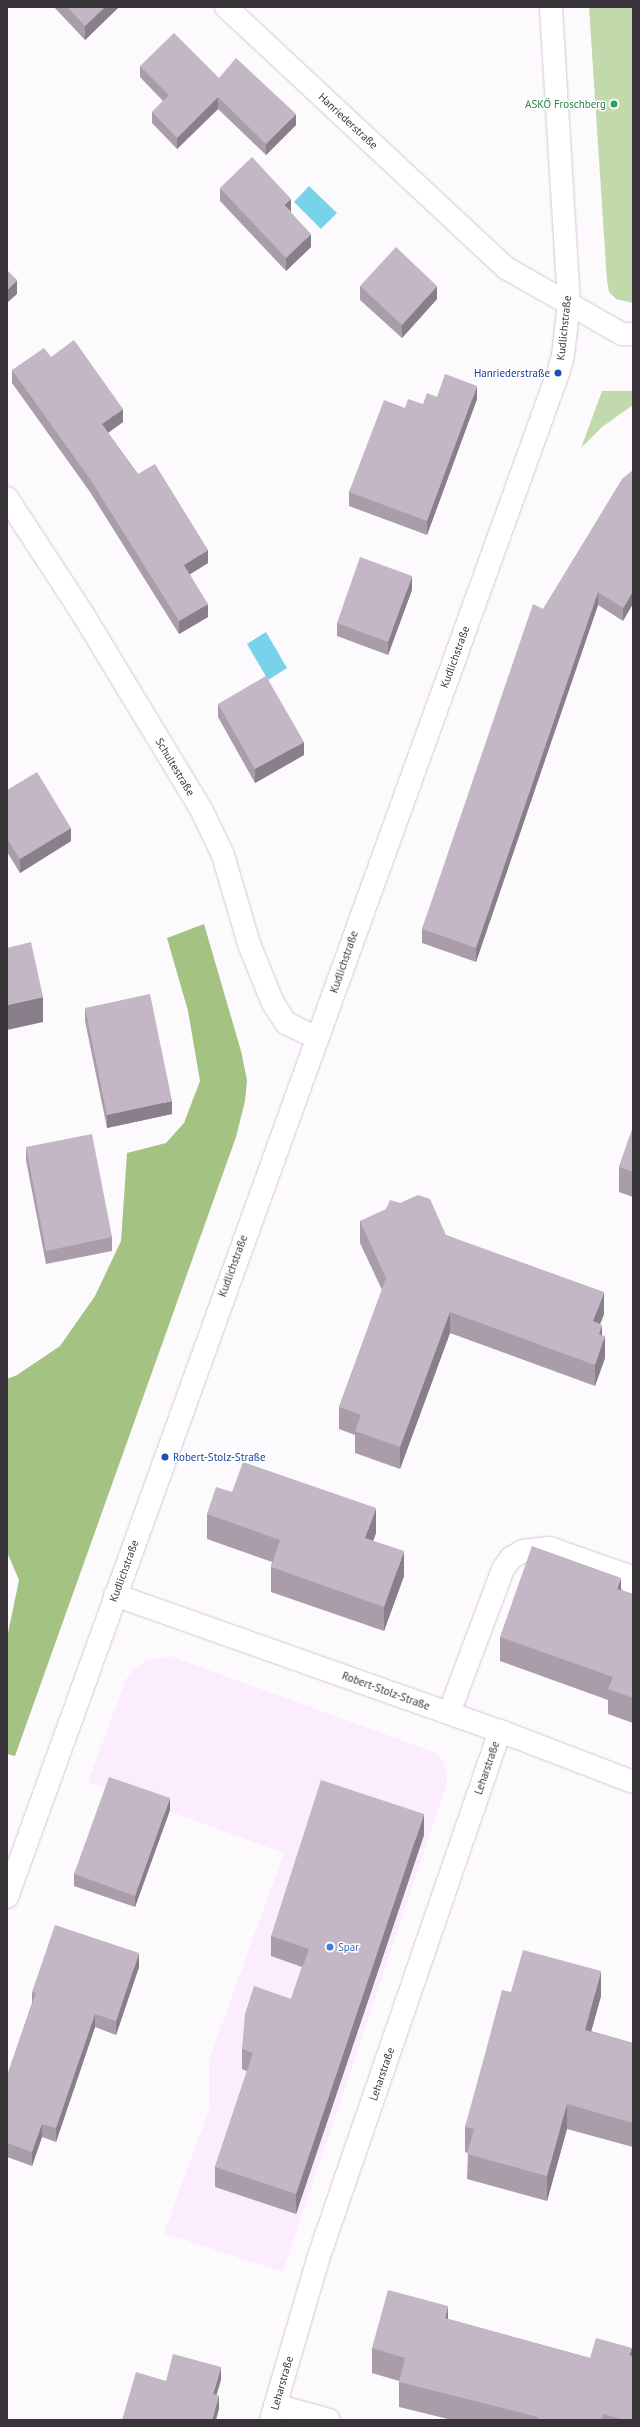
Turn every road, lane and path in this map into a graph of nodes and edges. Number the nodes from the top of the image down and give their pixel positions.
1 (226, 7) edge
2 (551, 7) edge
3 (568, 303) junction
4 (633, 334) edge
5 (7, 498) edge
6 (318, 1038) junction
7 (633, 1585) edge
8 (115, 1595) junction
9 (449, 1713) junction
10 (500, 1731) junction
11 (633, 1782) edge
12 (7, 1897) edge
13 (273, 2413) edge
14 (330, 2420) edge

1 - 3 street, Hanriederstraße
2 - 3 street, Kudlichstraße
3 - 4 street, Hanriederstraße
3 - 6 street, Kudlichstraße
5 - 6 street, Schultestraße
6 - 8 street, Kudlichstraße
7 - 9 street
8 - 9 street, Robert-Stolz-Straße
8 - 12 street, Kudlichstraße
9 - 10 street, Robert-Stolz-Straße
10 - 11 street, Robert-Stolz-Straße
10 - 13 street, Leharstraße
13 - 14 street

